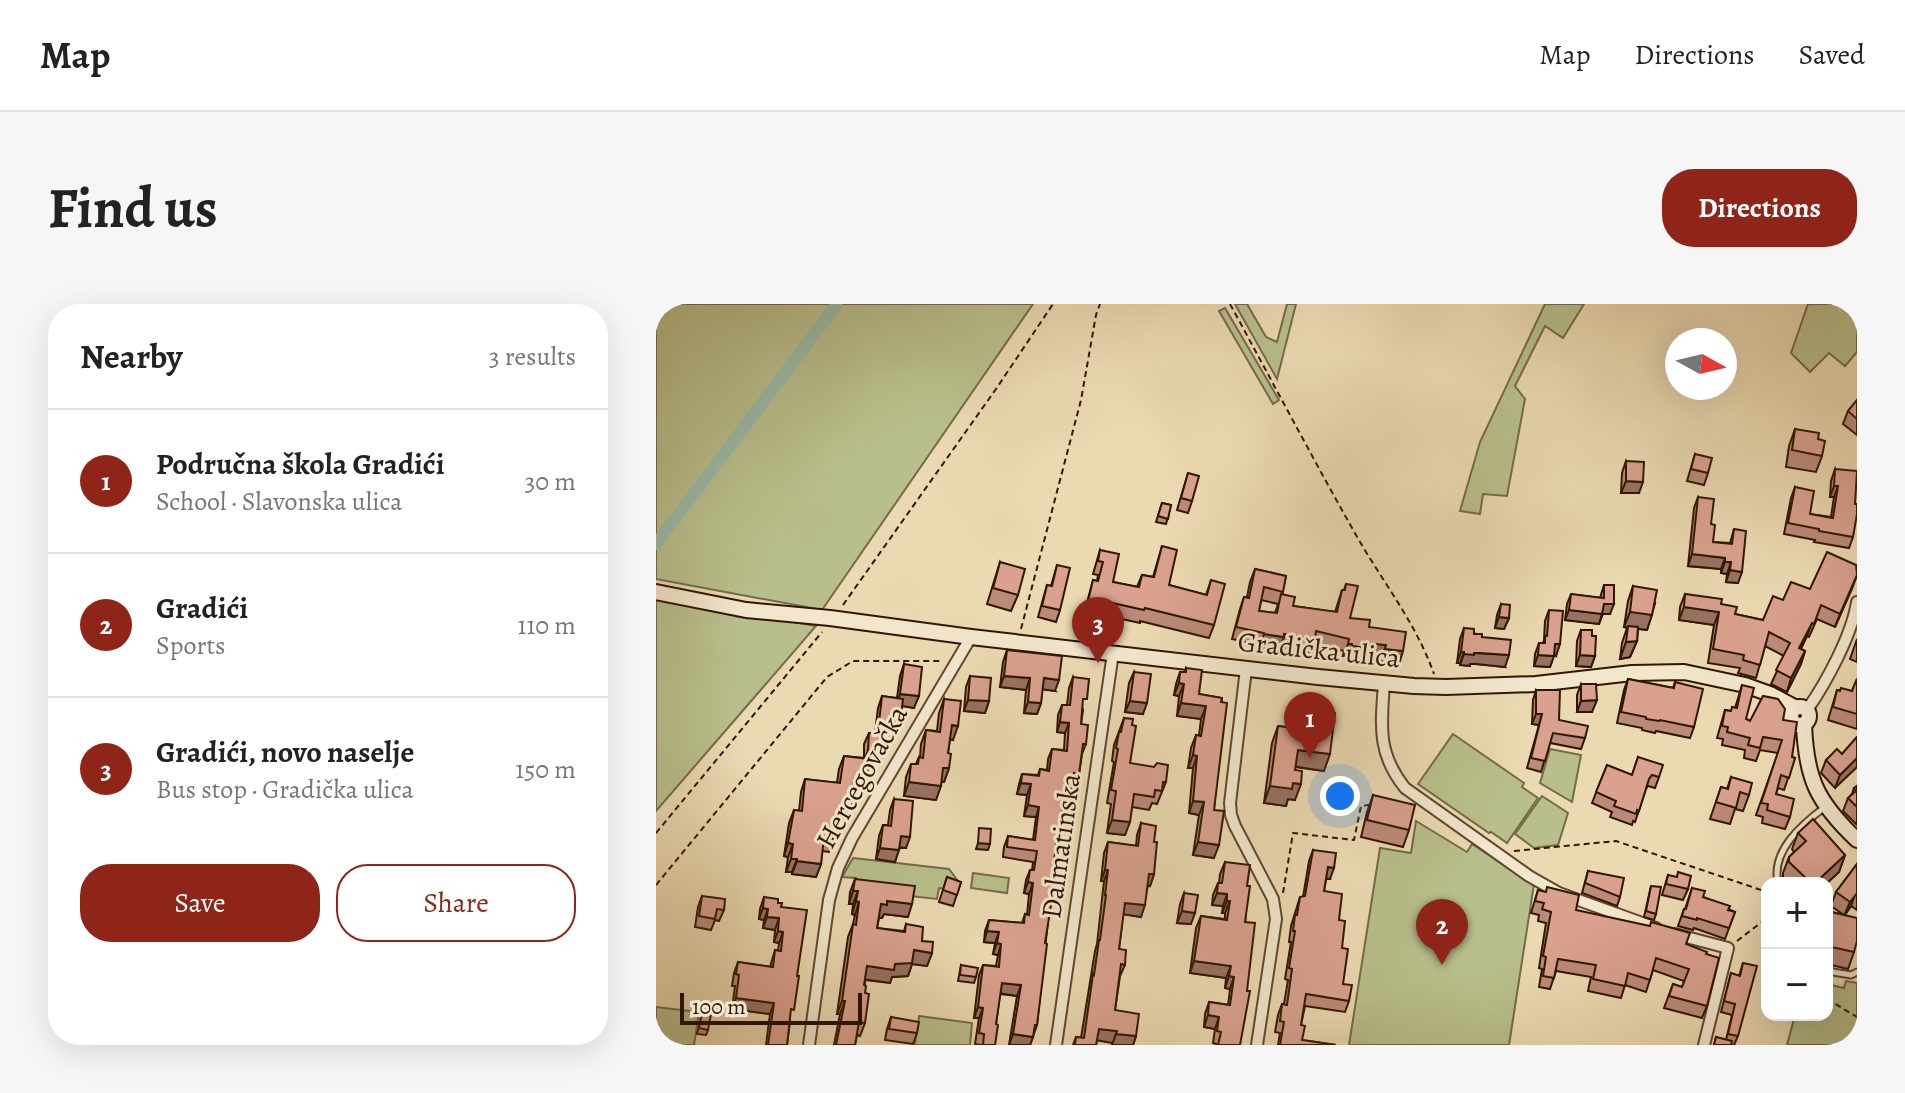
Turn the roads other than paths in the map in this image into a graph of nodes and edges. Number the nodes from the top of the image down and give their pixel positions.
1 (656, 592) edge
2 (1857, 602) edge
3 (971, 637) junction
4 (1113, 653) junction
5 (1246, 669) junction
6 (1384, 683) junction
7 (1802, 714) junction
8 (1826, 807) junction
9 (1857, 840) edge
10 (1777, 877) edge
11 (1833, 972) edge
12 (1857, 972) edge
13 (809, 1045) edge
14 (1056, 1045) edge
15 (1257, 1045) edge
16 (1704, 1045) edge

1 - 3 street, Gradička ulica
2 - 7 street
3 - 4 street, Gradička ulica
3 - 13 street, Hercegovačka
4 - 5 street, Gradička ulica
4 - 14 street, Dalmatinska
5 - 6 street, Gradička ulica
5 - 15 street
6 - 7 street, Gradička ulica
6 - 16 street
7 - 8 street
8 - 9 street
8 - 10 lane
11 - 12 lane

